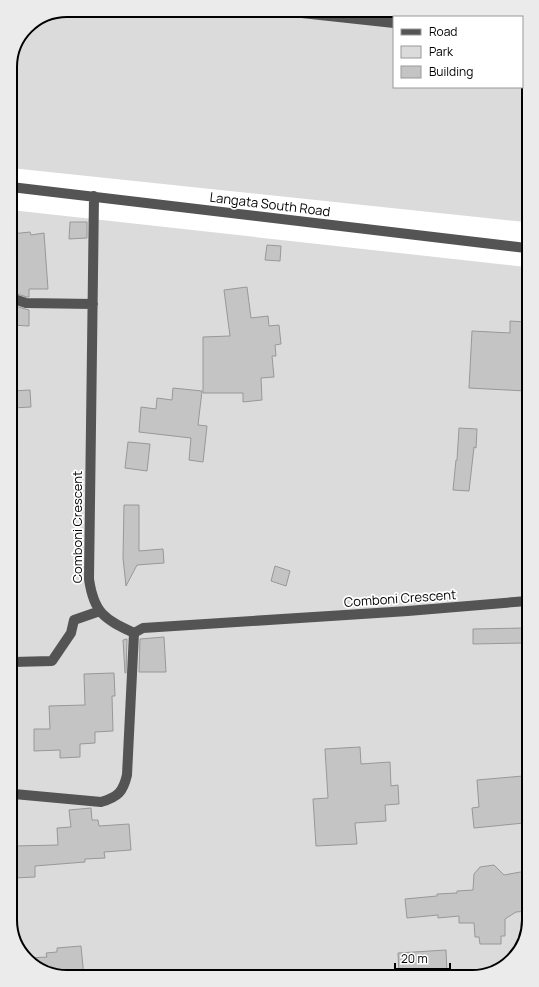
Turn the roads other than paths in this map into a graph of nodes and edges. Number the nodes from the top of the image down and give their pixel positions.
1 (339, 17) edge
2 (393, 23) edge
3 (17, 188) edge
4 (94, 196) junction
5 (522, 248) edge
6 (17, 300) edge
7 (92, 304) junction
8 (522, 601) edge
9 (100, 611) junction
10 (134, 633) junction
11 (17, 662) edge
12 (17, 794) edge

1 - 2 street
3 - 4 street, Langata South Road
4 - 5 street, Langata South Road
4 - 7 street, Comboni Crescent
6 - 7 street
7 - 9 street, Comboni Crescent
8 - 10 street, Comboni Crescent
9 - 10 street, Comboni Crescent
9 - 11 street
10 - 12 street

